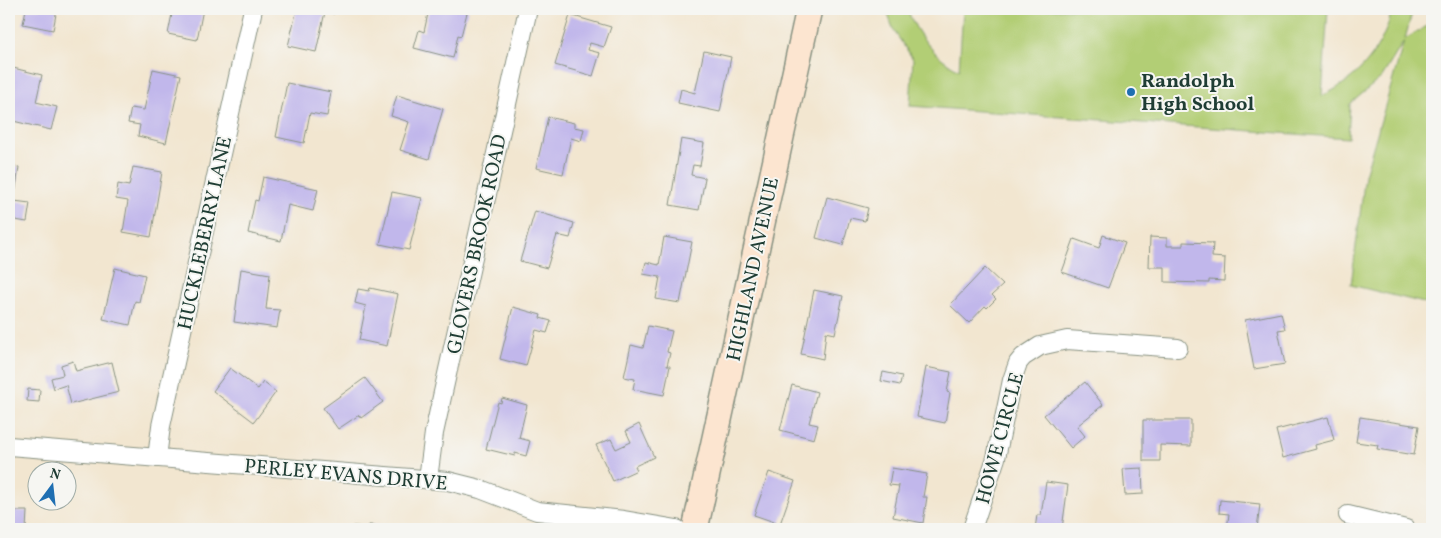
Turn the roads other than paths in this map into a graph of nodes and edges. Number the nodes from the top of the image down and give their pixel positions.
1 (253, 9) edge
2 (528, 9) edge
3 (809, 9) edge
4 (1178, 348) dead end
5 (9, 446) edge
6 (157, 458) junction
7 (428, 479) junction
8 (1348, 515) dead end
9 (677, 529) edge
10 (695, 529) edge
11 (972, 529) edge
12 (1406, 529) edge

1 - 6 street, HUCKLEBERRY LANE
2 - 7 street, GLOVERS BROOK ROAD
3 - 10 street, HIGHLAND AVENUE
4 - 11 street, HOWE CIRCLE
5 - 6 street, PERLEY EVANS DRIVE
6 - 7 street, PERLEY EVANS DRIVE
7 - 9 street, PERLEY EVANS DRIVE
8 - 12 street

